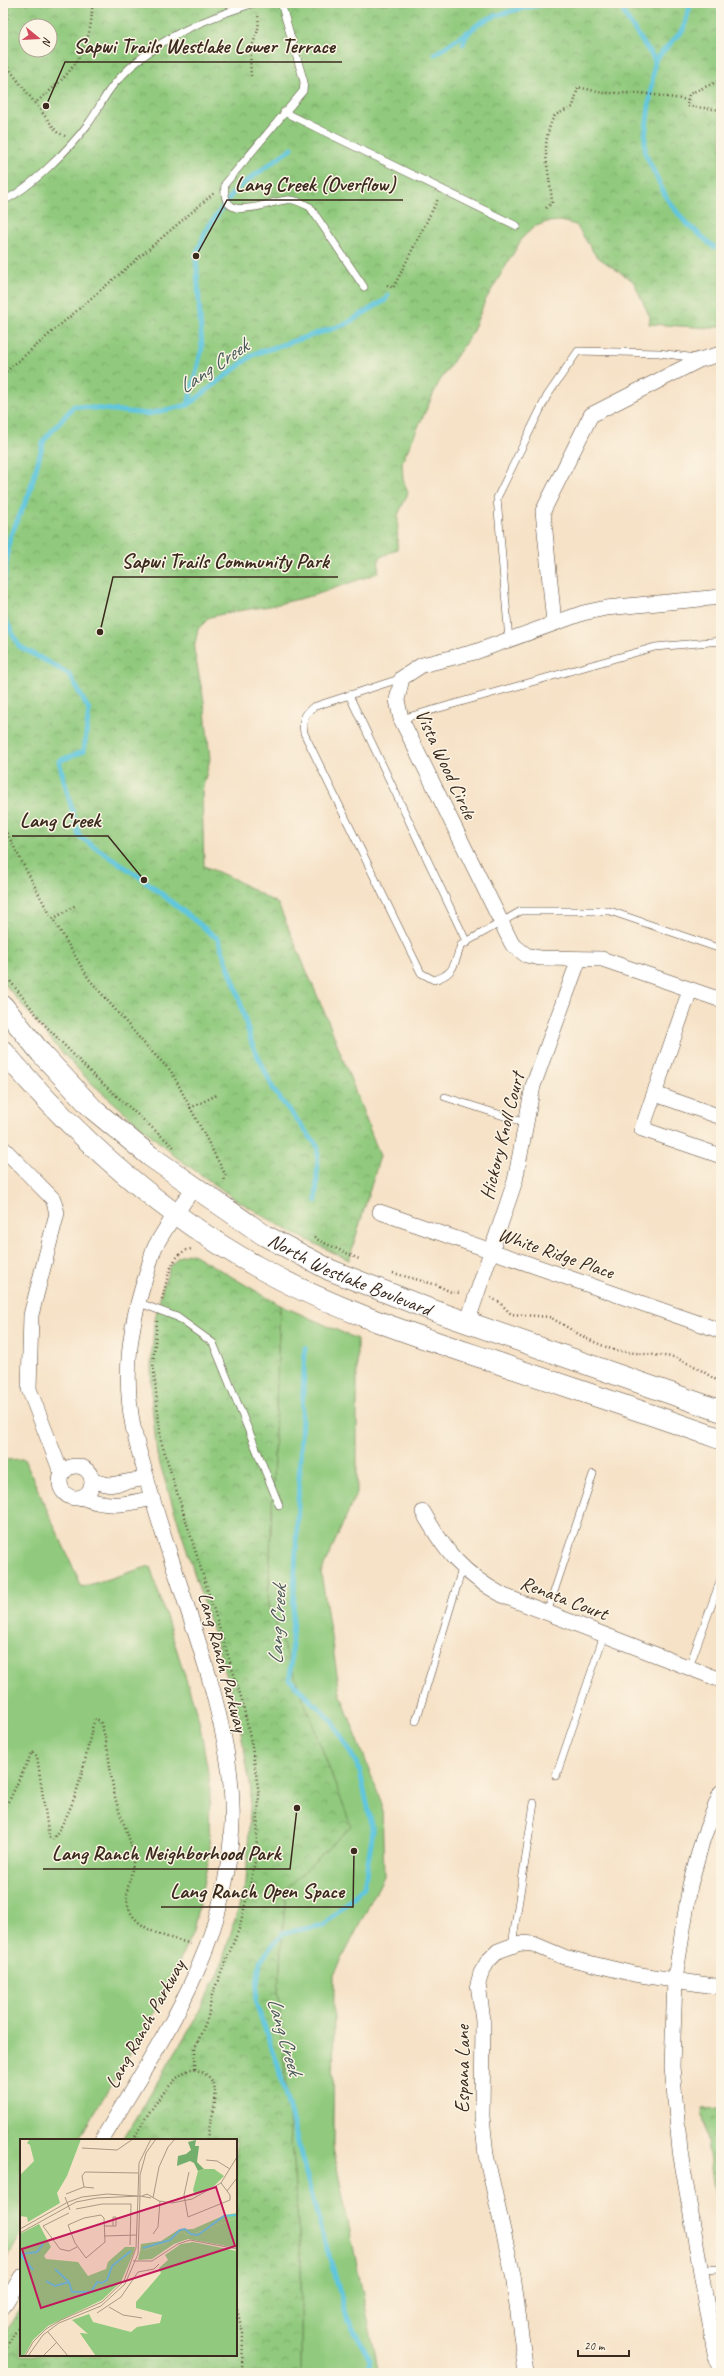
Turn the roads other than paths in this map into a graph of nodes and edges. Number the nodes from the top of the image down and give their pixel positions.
1 (281, 3) edge
2 (256, 6) edge
3 (284, 112) junction
4 (3, 200) edge
5 (517, 226) dead end
6 (364, 287) dead end
7 (721, 354) edge
8 (703, 359) junction
9 (721, 597) edge
10 (554, 623) junction
11 (509, 640) junction
12 (721, 641) edge
13 (402, 678) junction
14 (349, 695) junction
15 (401, 719) junction
16 (501, 923) junction
17 (467, 942) junction
18 (721, 949) edge
19 (579, 959) junction
20 (690, 990) junction
21 (721, 1000) edge
22 (3, 1006) edge
23 (3, 1050) edge
24 (655, 1094) junction
25 (445, 1097) dead end
26 (721, 1117) edge
27 (526, 1123) junction
28 (3, 1148) edge
29 (721, 1156) edge
30 (194, 1187) junction
31 (380, 1212) dead end
32 (176, 1215) junction
33 (491, 1252) junction
34 (137, 1302) junction
35 (467, 1323) junction
36 (721, 1330) edge
37 (721, 1411) edge
38 (721, 1439) edge
39 (64, 1472) junction
40 (593, 1474) dead end
41 (147, 1478) junction
42 (92, 1481) junction
43 (81, 1497) junction
44 (152, 1498) junction
45 (279, 1505) dead end
46 (423, 1512) dead end
47 (462, 1569) junction
48 (721, 1579) edge
49 (547, 1613) junction
50 (604, 1635) junction
51 (689, 1667) junction
52 (721, 1680) edge
53 (416, 1720) dead end
54 (556, 1776) dead end
55 (721, 1792) edge
56 (534, 1803) dead end
57 (512, 1945) junction
58 (675, 1979) junction
59 (721, 1987) edge
60 (103, 2139) edge
61 (721, 2269) edge
62 (701, 2270) junction
63 (20, 2279) edge
64 (3, 2307) edge
65 (526, 2373) edge
66 (721, 2373) edge

1 - 3 lane
2 - 4 lane
3 - 5 lane
3 - 6 lane
7 - 8 street
8 - 10 street
8 - 11 lane
9 - 10 street
10 - 11 street
11 - 13 street
12 - 15 lane
13 - 14 lane
13 - 15 street, Vista Wood Circle
14 - 17 lane
14 - 17 lane
15 - 16 street, Vista Wood Circle
16 - 17 lane
16 - 18 lane
16 - 19 street, Vista Wood Circle
19 - 20 street, Vista Wood Circle
19 - 27 street, Hickory Knoll Court
20 - 21 street, Vista Wood Circle
20 - 24 street
22 - 30 main road, North Westlake Boulevard
23 - 32 main road, North Westlake Boulevard
24 - 26 street
24 - 29 street
25 - 27 lane
27 - 33 street, Hickory Knoll Court
28 - 39 street
30 - 32 street, Lang Ranch Parkway
30 - 35 main road, North Westlake Boulevard
31 - 33 street, White Ridge Place
32 - 34 street, Lang Ranch Parkway
32 - 38 main road, North Westlake Boulevard
33 - 35 street, Hickory Knoll Court
33 - 36 street, White Ridge Place
34 - 41 street, Lang Ranch Parkway
34 - 45 lane
35 - 37 main road, North Westlake Boulevard
39 - 42 street
39 - 43 street
40 - 49 lane
41 - 42 street
41 - 44 street, Lang Ranch Parkway
42 - 43 street
43 - 44 street
44 - 60 street, Lang Ranch Parkway
46 - 47 street, Renata Court
47 - 49 street, Renata Court
47 - 53 lane
48 - 51 lane
49 - 50 street, Renata Court
50 - 51 street, Renata Court
50 - 54 lane
51 - 52 street, Renata Court
55 - 58 street
56 - 57 lane
57 - 58 street, Espana Lane
57 - 65 street, Espana Lane
58 - 59 street, Espana Lane
58 - 62 street
61 - 62 lane
62 - 66 street
63 - 64 street

